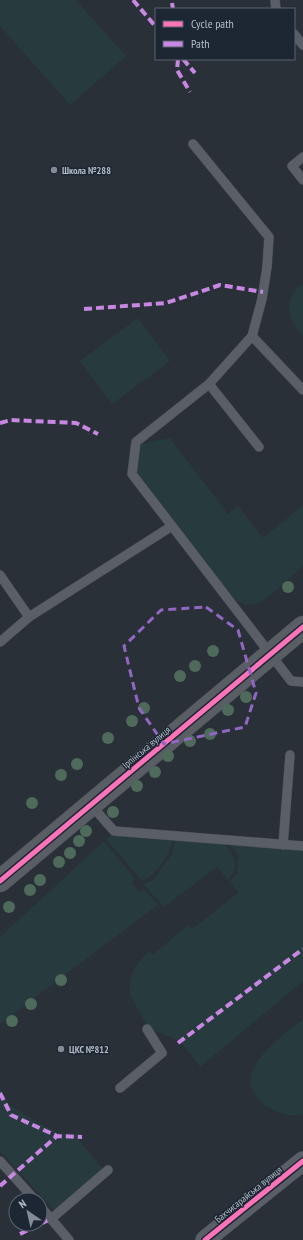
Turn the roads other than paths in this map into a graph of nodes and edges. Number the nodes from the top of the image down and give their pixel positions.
1 (295, 35) edge
2 (303, 45) edge
3 (193, 144) dead end
4 (303, 157) edge
5 (303, 180) edge
6 (252, 336) junction
7 (209, 384) junction
8 (303, 390) edge
9 (259, 447) dead end
10 (172, 526) junction
11 (0, 575) edge
12 (29, 618) junction
13 (303, 628) edge
14 (0, 642) edge
15 (270, 654) junction
16 (303, 682) edge
17 (290, 755) dead end
18 (91, 805) junction
19 (283, 845) junction
20 (303, 846) edge
21 (0, 881) edge
22 (147, 1030) dead end
23 (120, 1088) dead end
24 (0, 1161) edge
25 (303, 1162) edge
26 (108, 1170) dead end
27 (27, 1192) edge
28 (48, 1215) edge
29 (51, 1219) junction
30 (208, 1239) edge
31 (69, 1240) edge

1 - 2 lane
3 - 6 lane
4 - 5 lane
6 - 7 lane
6 - 8 lane
7 - 9 lane
7 - 10 lane
10 - 12 lane
10 - 15 lane
11 - 12 lane
12 - 14 lane
13 - 15 street, Ірпінська вулиця
15 - 16 lane
15 - 18 street, Ірпінська вулиця
17 - 19 lane
18 - 19 lane
18 - 21 street, Ірпінська вулиця
19 - 20 lane
22 - 23 lane
24 - 27 lane
25 - 30 street, Бахчисарайська вулиця
26 - 29 lane
28 - 29 lane
29 - 31 lane

